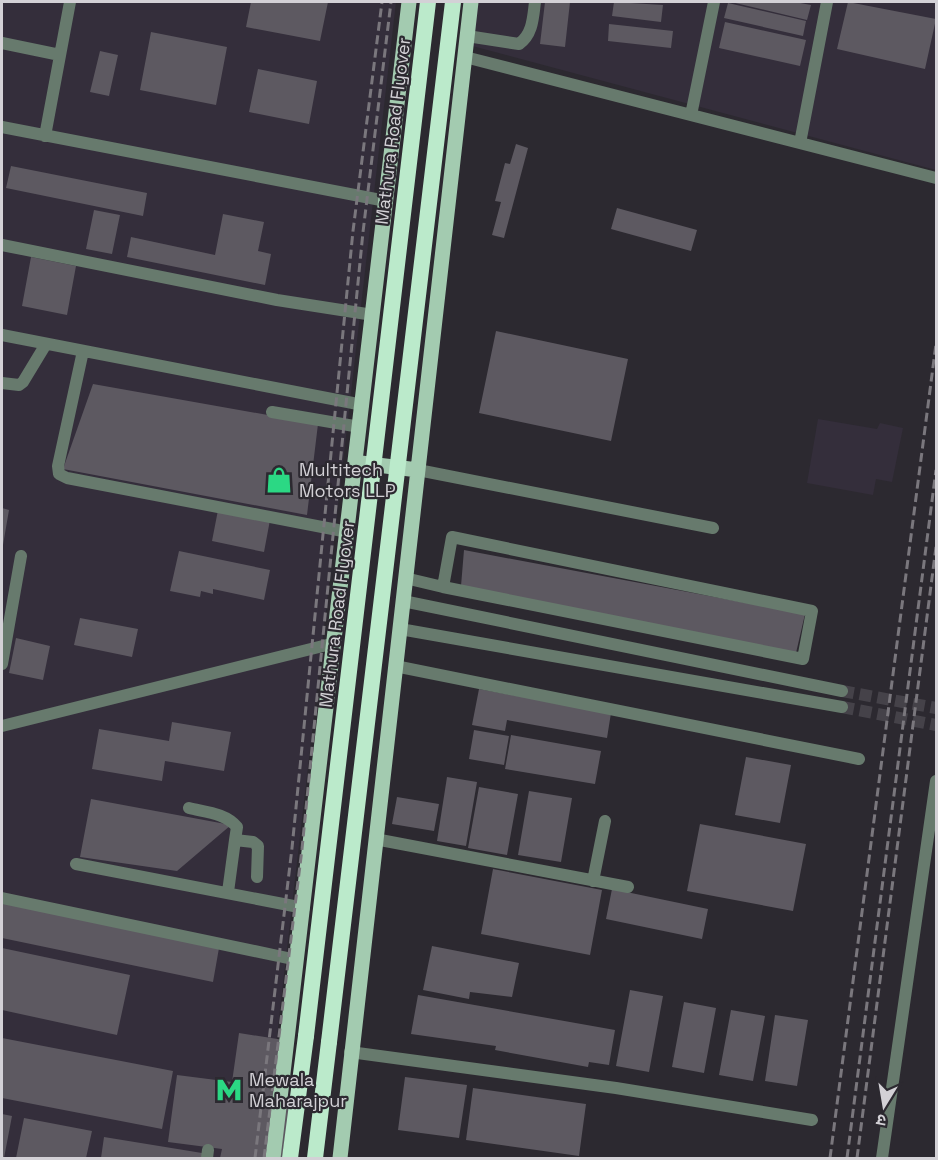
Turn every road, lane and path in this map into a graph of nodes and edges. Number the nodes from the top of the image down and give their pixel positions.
1 (70, 2) edge
2 (409, 2) edge
3 (428, 2) edge
4 (453, 2) edge
5 (471, 2) edge
6 (535, 2) edge
7 (714, 2) edge
8 (827, 2) edge
9 (467, 36) junction
10 (2, 43) edge
11 (60, 55) junction
12 (465, 57) junction
13 (691, 115) junction
14 (2, 127) edge
15 (45, 136) junction
16 (800, 143) junction
17 (936, 178) edge
18 (386, 201) junction
19 (2, 245) edge
20 (373, 315) junction
21 (2, 334) edge
22 (46, 344) junction
23 (84, 351) junction
24 (2, 383) edge
25 (363, 405) junction
26 (272, 412) dead end
27 (360, 427) junction
28 (356, 462) junction
29 (418, 470) junction
30 (713, 528) dead end
31 (348, 532) junction
32 (21, 556) dead end
33 (405, 578) junction
34 (443, 587) junction
35 (403, 601) junction
36 (400, 629) junction
37 (335, 643) junction
38 (2, 664) edge
39 (395, 666) junction
40 (842, 691) tunnel mouth
41 (842, 707) tunnel mouth
42 (2, 726) edge
43 (859, 759) dead end
44 (936, 781) edge
45 (189, 808) dead end
46 (605, 821) dead end
47 (375, 839) junction
48 (236, 840) junction
49 (76, 864) dead end
50 (257, 878) dead end
51 (593, 881) junction
52 (628, 887) dead end
53 (228, 892) junction
54 (2, 898) edge
55 (304, 908) junction
56 (297, 960) junction
57 (350, 1052) junction
58 (812, 1120) dead end
59 (273, 1158) edge
60 (290, 1158) edge
61 (315, 1158) edge
62 (340, 1158) edge
63 (882, 1158) edge

1 - 11 street
2 - 18 main road
3 - 60 highway, Mathura Road Flyover, bridge
4 - 61 highway, bridge
5 - 9 main road
6 - 9 street
7 - 13 street
8 - 16 street
9 - 12 main road
10 - 11 street
11 - 15 street
12 - 13 street
12 - 29 main road
13 - 16 street
14 - 15 street
15 - 18 street
16 - 17 street
18 - 20 main road
19 - 20 street
20 - 25 main road
21 - 22 street
22 - 23 street
22 - 24 street
23 - 25 street
23 - 31 street
25 - 27 main road
26 - 27 street
27 - 28 main road
28 - 29 main road
28 - 31 main road
29 - 30 street
29 - 33 main road
31 - 37 main road
32 - 38 street
33 - 34 street
33 - 35 main road
34 - 34 street
35 - 36 main road
35 - 40 street
36 - 39 main road
36 - 41 street
37 - 42 street
37 - 55 main road
39 - 43 street
39 - 47 main road
44 - 63 street
45 - 48 street
46 - 51 street
47 - 51 street
47 - 57 main road
48 - 50 street
48 - 53 street
49 - 53 street
51 - 52 street
53 - 55 street
54 - 56 street
55 - 56 main road
56 - 59 main road
57 - 58 street
57 - 62 main road

